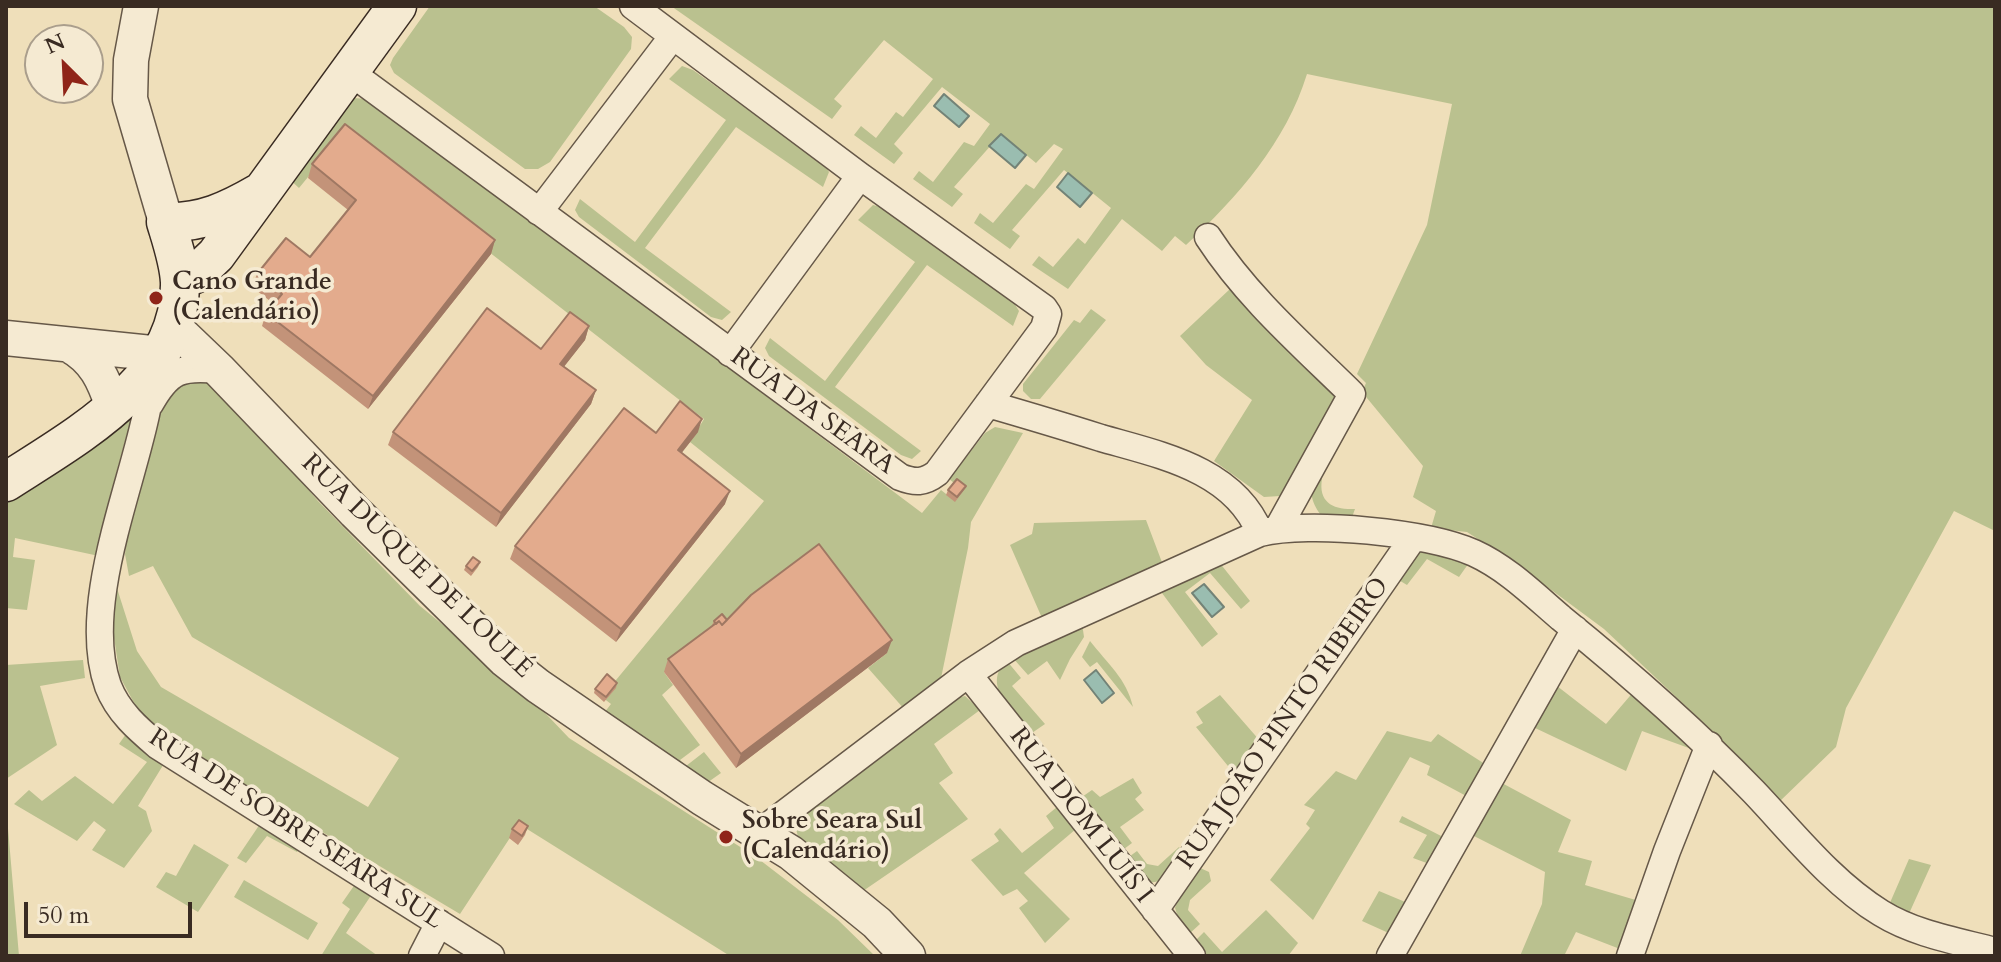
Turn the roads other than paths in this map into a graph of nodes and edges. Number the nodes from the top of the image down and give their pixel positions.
1 (141, 6) edge
2 (397, 6) edge
3 (633, 6) edge
4 (673, 36) junction
5 (350, 72) junction
6 (860, 176) junction
7 (259, 193) junction
8 (539, 212) junction
9 (166, 222) junction
10 (1208, 237) dead end
11 (180, 281) junction
12 (6, 338) edge
13 (69, 345) junction
14 (162, 349) junction
15 (730, 353) junction
16 (219, 370) junction
17 (988, 404) junction
18 (130, 409) junction
19 (6, 482) edge
20 (1291, 504) junction
21 (1245, 507) junction
22 (1269, 531) junction
23 (1413, 538) junction
24 (1575, 629) junction
25 (968, 674) junction
26 (1709, 745) junction
27 (760, 832) junction
28 (1155, 910) junction
29 (439, 923) junction
30 (1995, 951) edge
31 (422, 956) edge
32 (491, 956) edge
33 (908, 956) edge
34 (1192, 956) edge
35 (1390, 956) edge
36 (1630, 956) edge

1 - 9 street
2 - 5 main road
3 - 4 street, RUA DA SEARA
4 - 6 street, RUA DA SEARA
4 - 8 street
5 - 7 main road
5 - 8 street, RUA DA SEARA
6 - 15 street
6 - 17 street, RUA DA SEARA
7 - 9 main road
7 - 11 main road
8 - 15 street, RUA DA SEARA
9 - 11 main road
10 - 20 street
11 - 14 main road
12 - 13 street
13 - 14 street
13 - 18 street
14 - 16 street, RUA DUQUE DE LOULÉ
14 - 18 main road
15 - 17 street, RUA DA SEARA
16 - 18 street, RUA DE SOBRE SEARA SUL
16 - 27 street, RUA DUQUE DE LOULÉ
17 - 21 street
18 - 19 main road
18 - 29 street, RUA DE SOBRE SEARA SUL
20 - 21 street
20 - 22 street
21 - 22 street
22 - 23 street
22 - 25 street
23 - 24 street
23 - 28 street, RUA JOÃO PINTO RIBEIRO
24 - 26 street
24 - 35 street
25 - 27 street
25 - 28 street, RUA DOM LUÍS I
26 - 30 street
26 - 36 street
27 - 33 street, RUA DUQUE DE LOULÉ
28 - 34 street, RUA DOM LUÍS I
29 - 31 street
29 - 32 street, RUA DE SOBRE SEARA SUL

